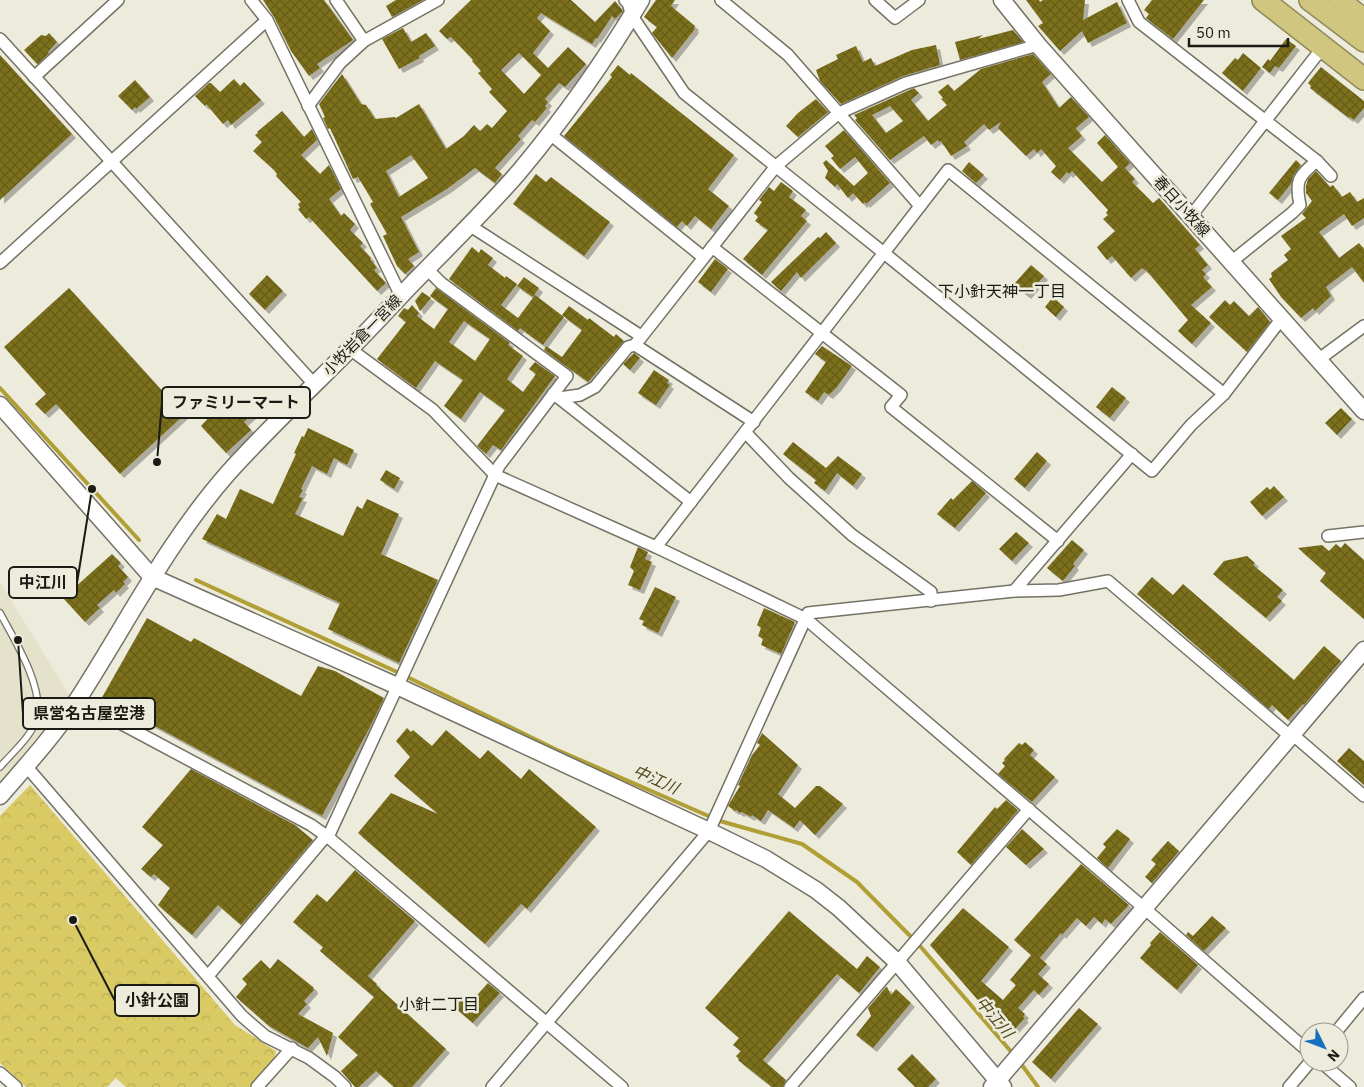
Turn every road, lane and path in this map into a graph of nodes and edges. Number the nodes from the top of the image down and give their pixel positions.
1 (118, 0) edge
2 (251, 0) edge
3 (336, 0) edge
4 (438, 0) edge
5 (625, 0) edge
6 (641, 0) edge
7 (721, 0) edge
8 (875, 0) edge
9 (918, 0) edge
10 (1002, 0) edge
11 (1128, 0) edge
12 (1263, 0) edge
13 (1278, 0) edge
14 (1310, 0) edge
15 (1327, 0) edge
16 (1339, 0) edge
17 (632, 16) junction
18 (1362, 17) edge
19 (267, 20) junction
20 (0, 40) edge
21 (364, 41) junction
22 (1364, 41) edge
23 (1038, 45) junction
24 (1323, 47) junction
25 (1364, 68) edge
26 (34, 77) junction
27 (1364, 78) edge
28 (308, 106) junction
29 (839, 113) junction
30 (1265, 121) junction
31 (550, 134) junction
32 (110, 161) junction
33 (1317, 161) junction
34 (776, 166) junction
35 (1331, 176) dead end
36 (920, 206) junction
37 (1191, 216) junction
38 (469, 225) junction
39 (712, 247) junction
40 (884, 253) junction
41 (703, 258) junction
42 (1231, 262) junction
43 (0, 263) edge
44 (427, 269) junction
45 (400, 296) junction
46 (1282, 318) junction
47 (1361, 332) edge
48 (822, 333) junction
49 (638, 340) junction
50 (350, 349) junction
51 (1318, 360) junction
52 (314, 384) junction
53 (1224, 394) junction
54 (556, 396) junction
55 (0, 405) edge
56 (1364, 411) edge
57 (754, 422) junction
58 (746, 433) junction
59 (1132, 454) junction
60 (495, 474) junction
61 (691, 502) junction
62 (1364, 532) edge
63 (1328, 536) dead end
64 (1058, 540) junction
65 (656, 547) junction
66 (152, 577) junction
67 (1014, 591) junction
68 (931, 601) junction
69 (0, 613) edge
70 (806, 618) junction
71 (1364, 650) edge
72 (398, 685) junction
73 (77, 700) junction
74 (1291, 735) junction
75 (26, 766) junction
76 (0, 767) edge
77 (0, 796) edge
78 (1364, 796) edge
79 (1029, 810) junction
80 (710, 829) junction
81 (327, 837) junction
82 (1144, 908) junction
83 (901, 959) junction
84 (208, 976) junction
85 (1364, 998) edge
86 (1344, 1022) edge
87 (547, 1023) junction
88 (1299, 1043) edge
89 (292, 1048) junction
90 (1302, 1072) edge
91 (1333, 1072) edge
92 (0, 1073) edge
93 (998, 1085) edge
94 (16, 1087) edge
95 (257, 1087) edge
96 (344, 1087) edge
97 (492, 1087) edge
98 (622, 1087) edge
99 (790, 1087) edge
100 (1289, 1087) edge
101 (1350, 1087) edge

1 - 26 street
2 - 19 street
3 - 21 street
4 - 21 street
5 - 17 street
6 - 17 street, 小牧岩倉一宮線
7 - 29 street
8 - 9 street
10 - 23 street, 春日小牧線
11 - 30 street
12 - 24 highway
13 - 25 highway
14 - 22 highway
15 - 18 highway
16 - 18 highway
17 - 31 street, 小牧岩倉一宮線
17 - 34 street
19 - 28 street
19 - 32 street
20 - 26 street
21 - 28 street
23 - 29 street
23 - 37 street, 春日小牧線
24 - 27 highway
24 - 30 street
26 - 32 street
28 - 45 street
29 - 34 street
29 - 36 street
30 - 33 street
30 - 37 street
31 - 38 street, 小牧岩倉一宮線
31 - 41 street
32 - 43 street
32 - 52 street
33 - 35 street
33 - 42 street
34 - 39 street
34 - 40 street
36 - 40 street
36 - 53 street
37 - 42 street, 春日小牧線
38 - 44 street, 小牧岩倉一宮線
38 - 49 street
39 - 41 street
39 - 48 street
40 - 48 street
40 - 59 street
41 - 49 street
42 - 46 street, 春日小牧線
44 - 45 street, 小牧岩倉一宮線
44 - 54 street
45 - 50 street, 小牧岩倉一宮線
46 - 51 street, 春日小牧線
46 - 53 street
47 - 51 street
48 - 57 street
48 - 64 street
49 - 54 street
49 - 57 street
50 - 52 street, 小牧岩倉一宮線
50 - 60 street
51 - 56 street, 春日小牧線
52 - 66 street, 小牧岩倉一宮線
53 - 59 street
54 - 60 street
54 - 61 street
55 - 66 street
57 - 58 street
58 - 61 street
58 - 68 street
59 - 64 street
60 - 65 street
60 - 72 street
61 - 65 street
62 - 63 street
64 - 67 street
65 - 70 street
66 - 72 street
66 - 73 street, 小牧岩倉一宮線
67 - 68 street
67 - 74 street
68 - 70 street
69 - 76 lane
70 - 79 street
70 - 80 street
71 - 74 street
72 - 80 street
72 - 81 street
73 - 75 street, 小牧岩倉一宮線
73 - 81 street
74 - 78 street
74 - 82 street
75 - 77 street, 小牧岩倉一宮線
75 - 84 street
79 - 82 street
79 - 83 street
80 - 83 street
80 - 87 street
81 - 84 street
81 - 87 street
82 - 88 street
82 - 93 street
83 - 93 street
83 - 99 street
84 - 89 street
85 - 86 street
87 - 97 street
87 - 98 street
89 - 95 street
89 - 96 street
90 - 100 street
91 - 101 street
92 - 94 street

